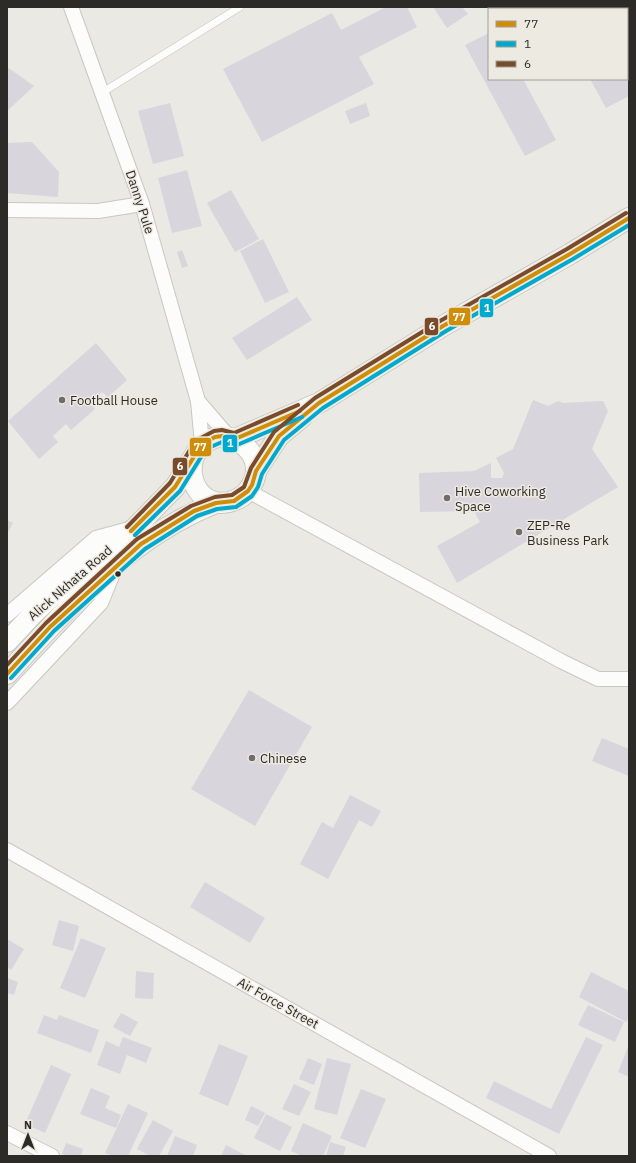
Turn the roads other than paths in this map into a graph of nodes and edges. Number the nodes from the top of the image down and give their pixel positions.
1 (71, 7) edge
2 (240, 7) edge
3 (103, 92) junction
4 (142, 204) junction
5 (7, 210) edge
6 (629, 218) edge
7 (198, 401) junction
8 (319, 403) junction
9 (232, 438) junction
10 (197, 451) junction
11 (256, 471) junction
12 (248, 491) junction
13 (216, 503) junction
14 (135, 528) junction
15 (117, 565) junction
16 (7, 615) edge
17 (7, 642) edge
18 (7, 674) edge
19 (629, 679) edge
20 (7, 703) edge
21 (7, 850) edge
22 (7, 1133) edge
23 (52, 1156) edge
24 (549, 1156) edge

1 - 3 street, Danny Pule
2 - 3 lane
3 - 4 street, Danny Pule
4 - 5 street
4 - 7 street, Danny Pule
6 - 8 main road
7 - 9 street, Danny Pule
7 - 10 street, Danny Pule
8 - 9 main road
8 - 11 main road
9 - 10 main road
9 - 11 main road
10 - 13 main road
10 - 14 main road, Alick Nkhata Road
11 - 12 main road
12 - 13 main road
12 - 19 street
13 - 15 main road, Alick Nkhata Road
14 - 16 street, Alick Nkhata Road
14 - 17 main road, Alick Nkhata Road
15 - 18 main road, Alick Nkhata Road
15 - 20 street
21 - 24 street, Air Force Street
22 - 23 street

